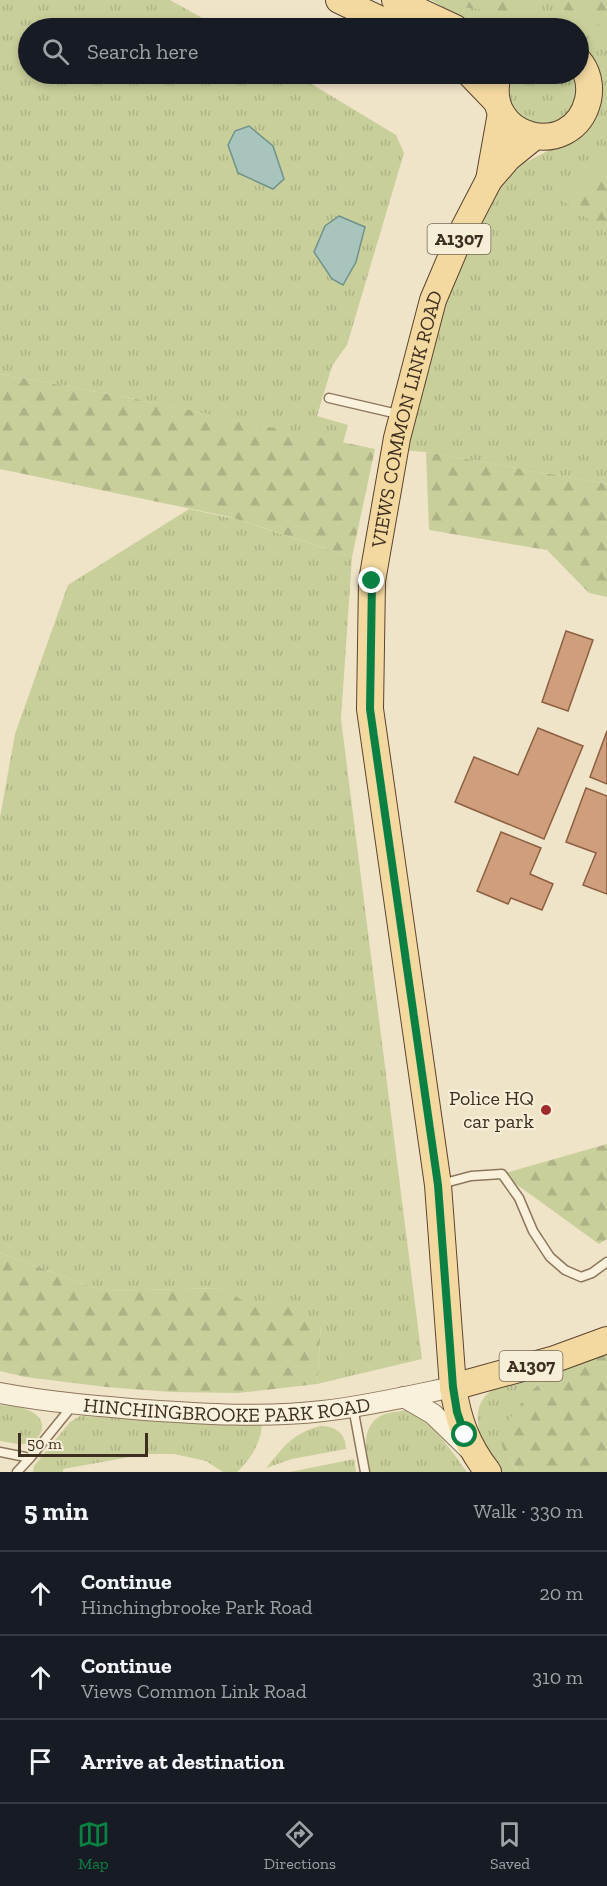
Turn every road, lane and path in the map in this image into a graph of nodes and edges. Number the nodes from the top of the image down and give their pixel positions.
1 (339, 0) edge
2 (395, 0) edge
3 (377, 18) edge
4 (434, 18) edge
5 (479, 84) edge
6 (496, 84) edge
7 (589, 84) edge
8 (499, 107) junction
9 (534, 137) junction
10 (489, 180) junction
11 (329, 398) dead end
12 (402, 415) junction
13 (438, 1185) junction
14 (607, 1262) edge
15 (607, 1340) edge
16 (453, 1387) junction
17 (0, 1393) edge
18 (404, 1397) junction
19 (74, 1404) junction
20 (353, 1407) junction
21 (0, 1452) edge
22 (30, 1458) junction
23 (482, 1465) edge
24 (17, 1472) edge
25 (365, 1472) edge

1 - 3 main road
2 - 4 main road
5 - 8 main road
6 - 8 main road, VIEWS COMMON LINK ROAD
7 - 9 main road
8 - 9 main road
8 - 10 main road, VIEWS COMMON LINK ROAD / A1307
9 - 10 main road, VIEWS COMMON LINK ROAD / A1307
10 - 12 main road, VIEWS COMMON LINK ROAD / A1307
11 - 12 lane
12 - 13 main road, VIEWS COMMON LINK ROAD / A1307
13 - 14 lane
13 - 16 main road, VIEWS COMMON LINK ROAD / A1307
15 - 16 main road, HINCHINGBROOKE PARK ROAD / A1307
16 - 18 street, HINCHINGBROOKE PARK ROAD
16 - 23 main road, A1307
17 - 19 street, HINCHINGBROOKE PARK ROAD
18 - 20 street, HINCHINGBROOKE PARK ROAD
18 - 23 street
19 - 20 street, HINCHINGBROOKE PARK ROAD
19 - 22 lane
20 - 25 lane
21 - 22 lane
22 - 24 lane

